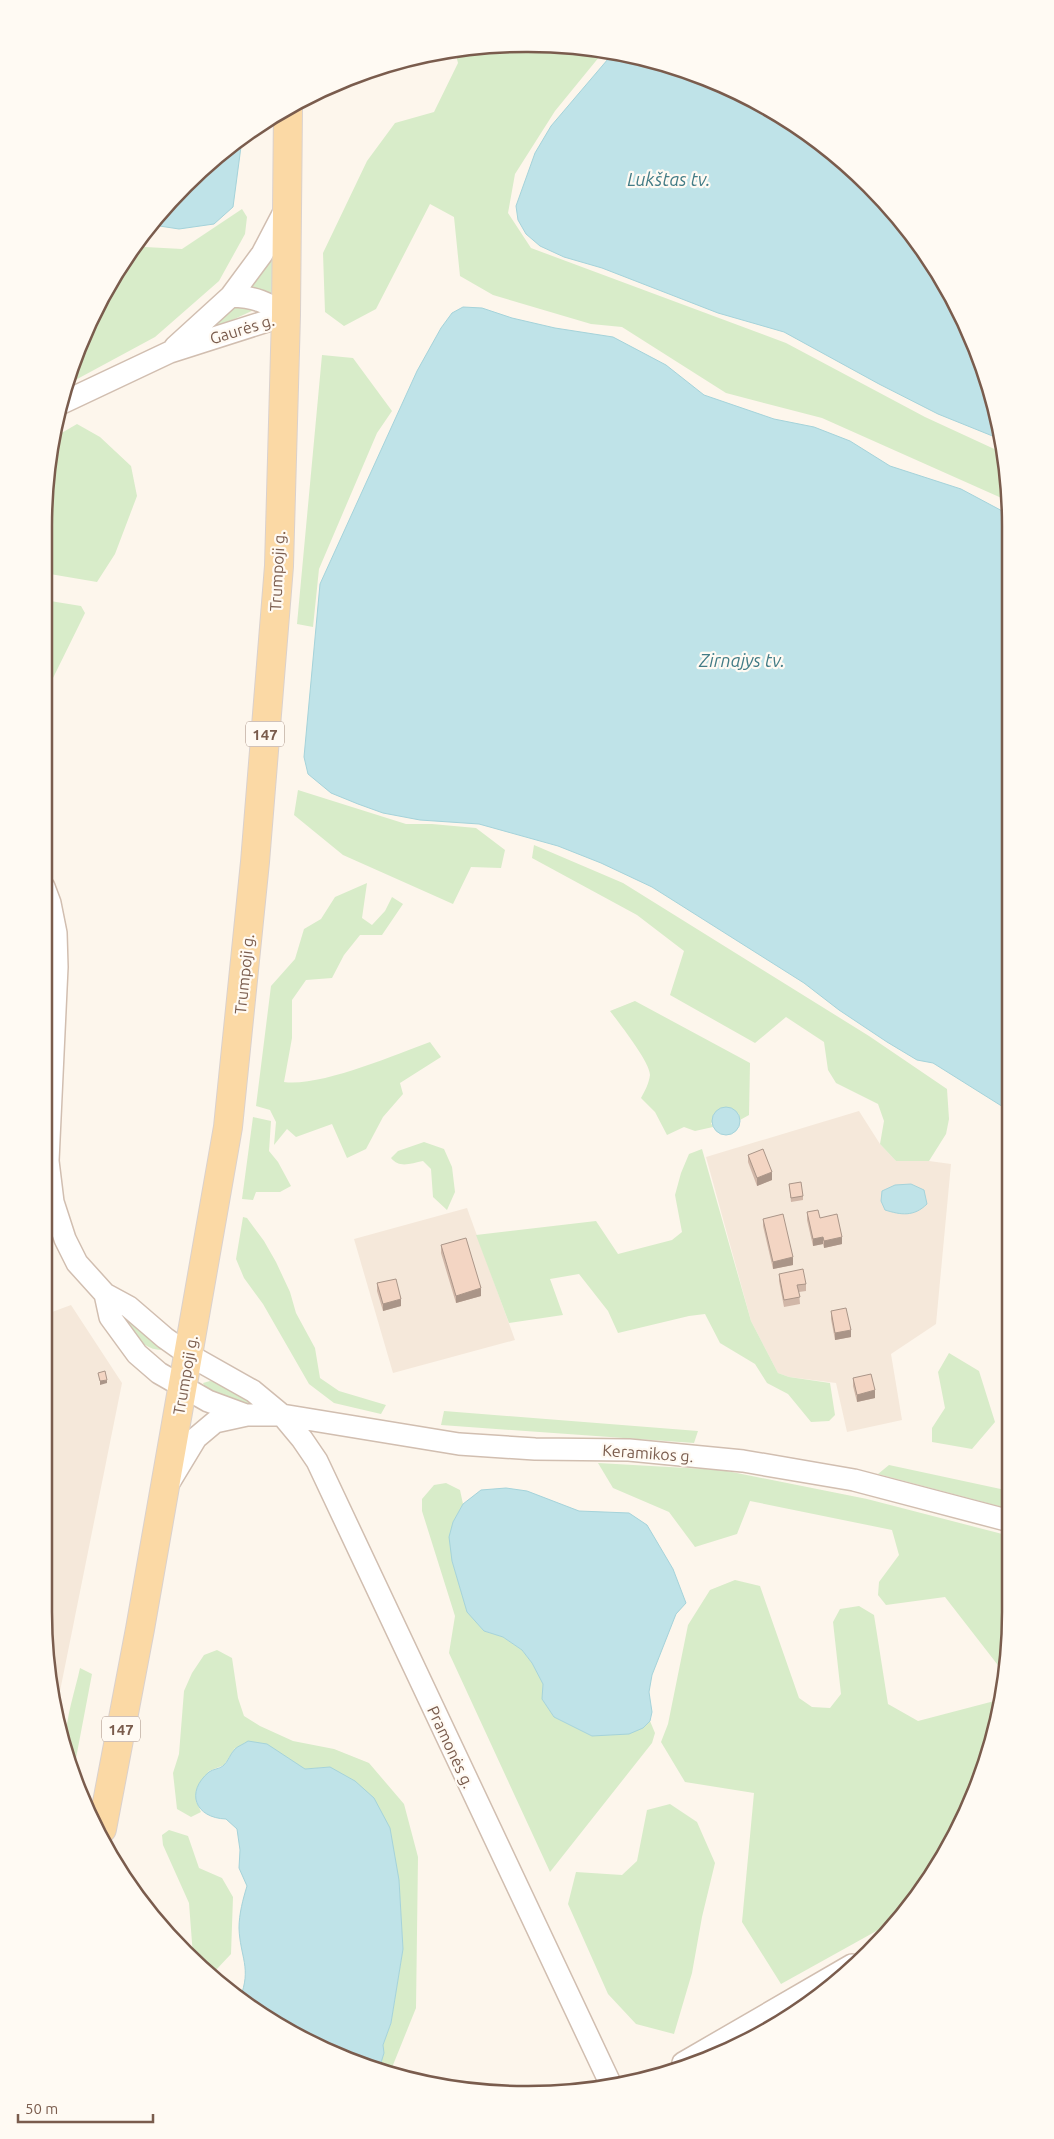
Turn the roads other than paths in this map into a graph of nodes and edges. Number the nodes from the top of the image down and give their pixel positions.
1 (288, 117) edge
2 (288, 202) junction
3 (231, 296) junction
4 (286, 315) junction
5 (170, 352) junction
6 (71, 399) edge
7 (52, 913) edge
8 (52, 1075) edge
9 (52, 1188) edge
10 (105, 1294) junction
11 (189, 1355) junction
12 (183, 1387) junction
13 (247, 1415) junction
14 (282, 1416) junction
15 (164, 1490) junction
16 (1002, 1519) edge
17 (103, 1825) edge
18 (826, 1980) edge
19 (699, 2054) edge
20 (608, 2079) edge

1 - 2 main road, Trumpoji g. / 147
2 - 3 street, Gaurės g.
2 - 4 main road, Trumpoji g. / 147
3 - 4 street, Gaurės g.
3 - 5 street, Gaurės g.
4 - 5 street, Gaurės g.
4 - 11 main road, Trumpoji g. / 147
5 - 6 street, Gaurės g.
7 - 8 street
9 - 10 street
10 - 11 street
10 - 12 street
11 - 12 main road, Trumpoji g. / 147
11 - 14 street, Pramonės g.
12 - 13 street
12 - 15 main road, Trumpoji g. / 147
13 - 14 street
13 - 15 street
14 - 16 street, Keramikos g.
14 - 20 street, Pramonės g.
15 - 17 main road, Trumpoji g. / 147
18 - 19 street

